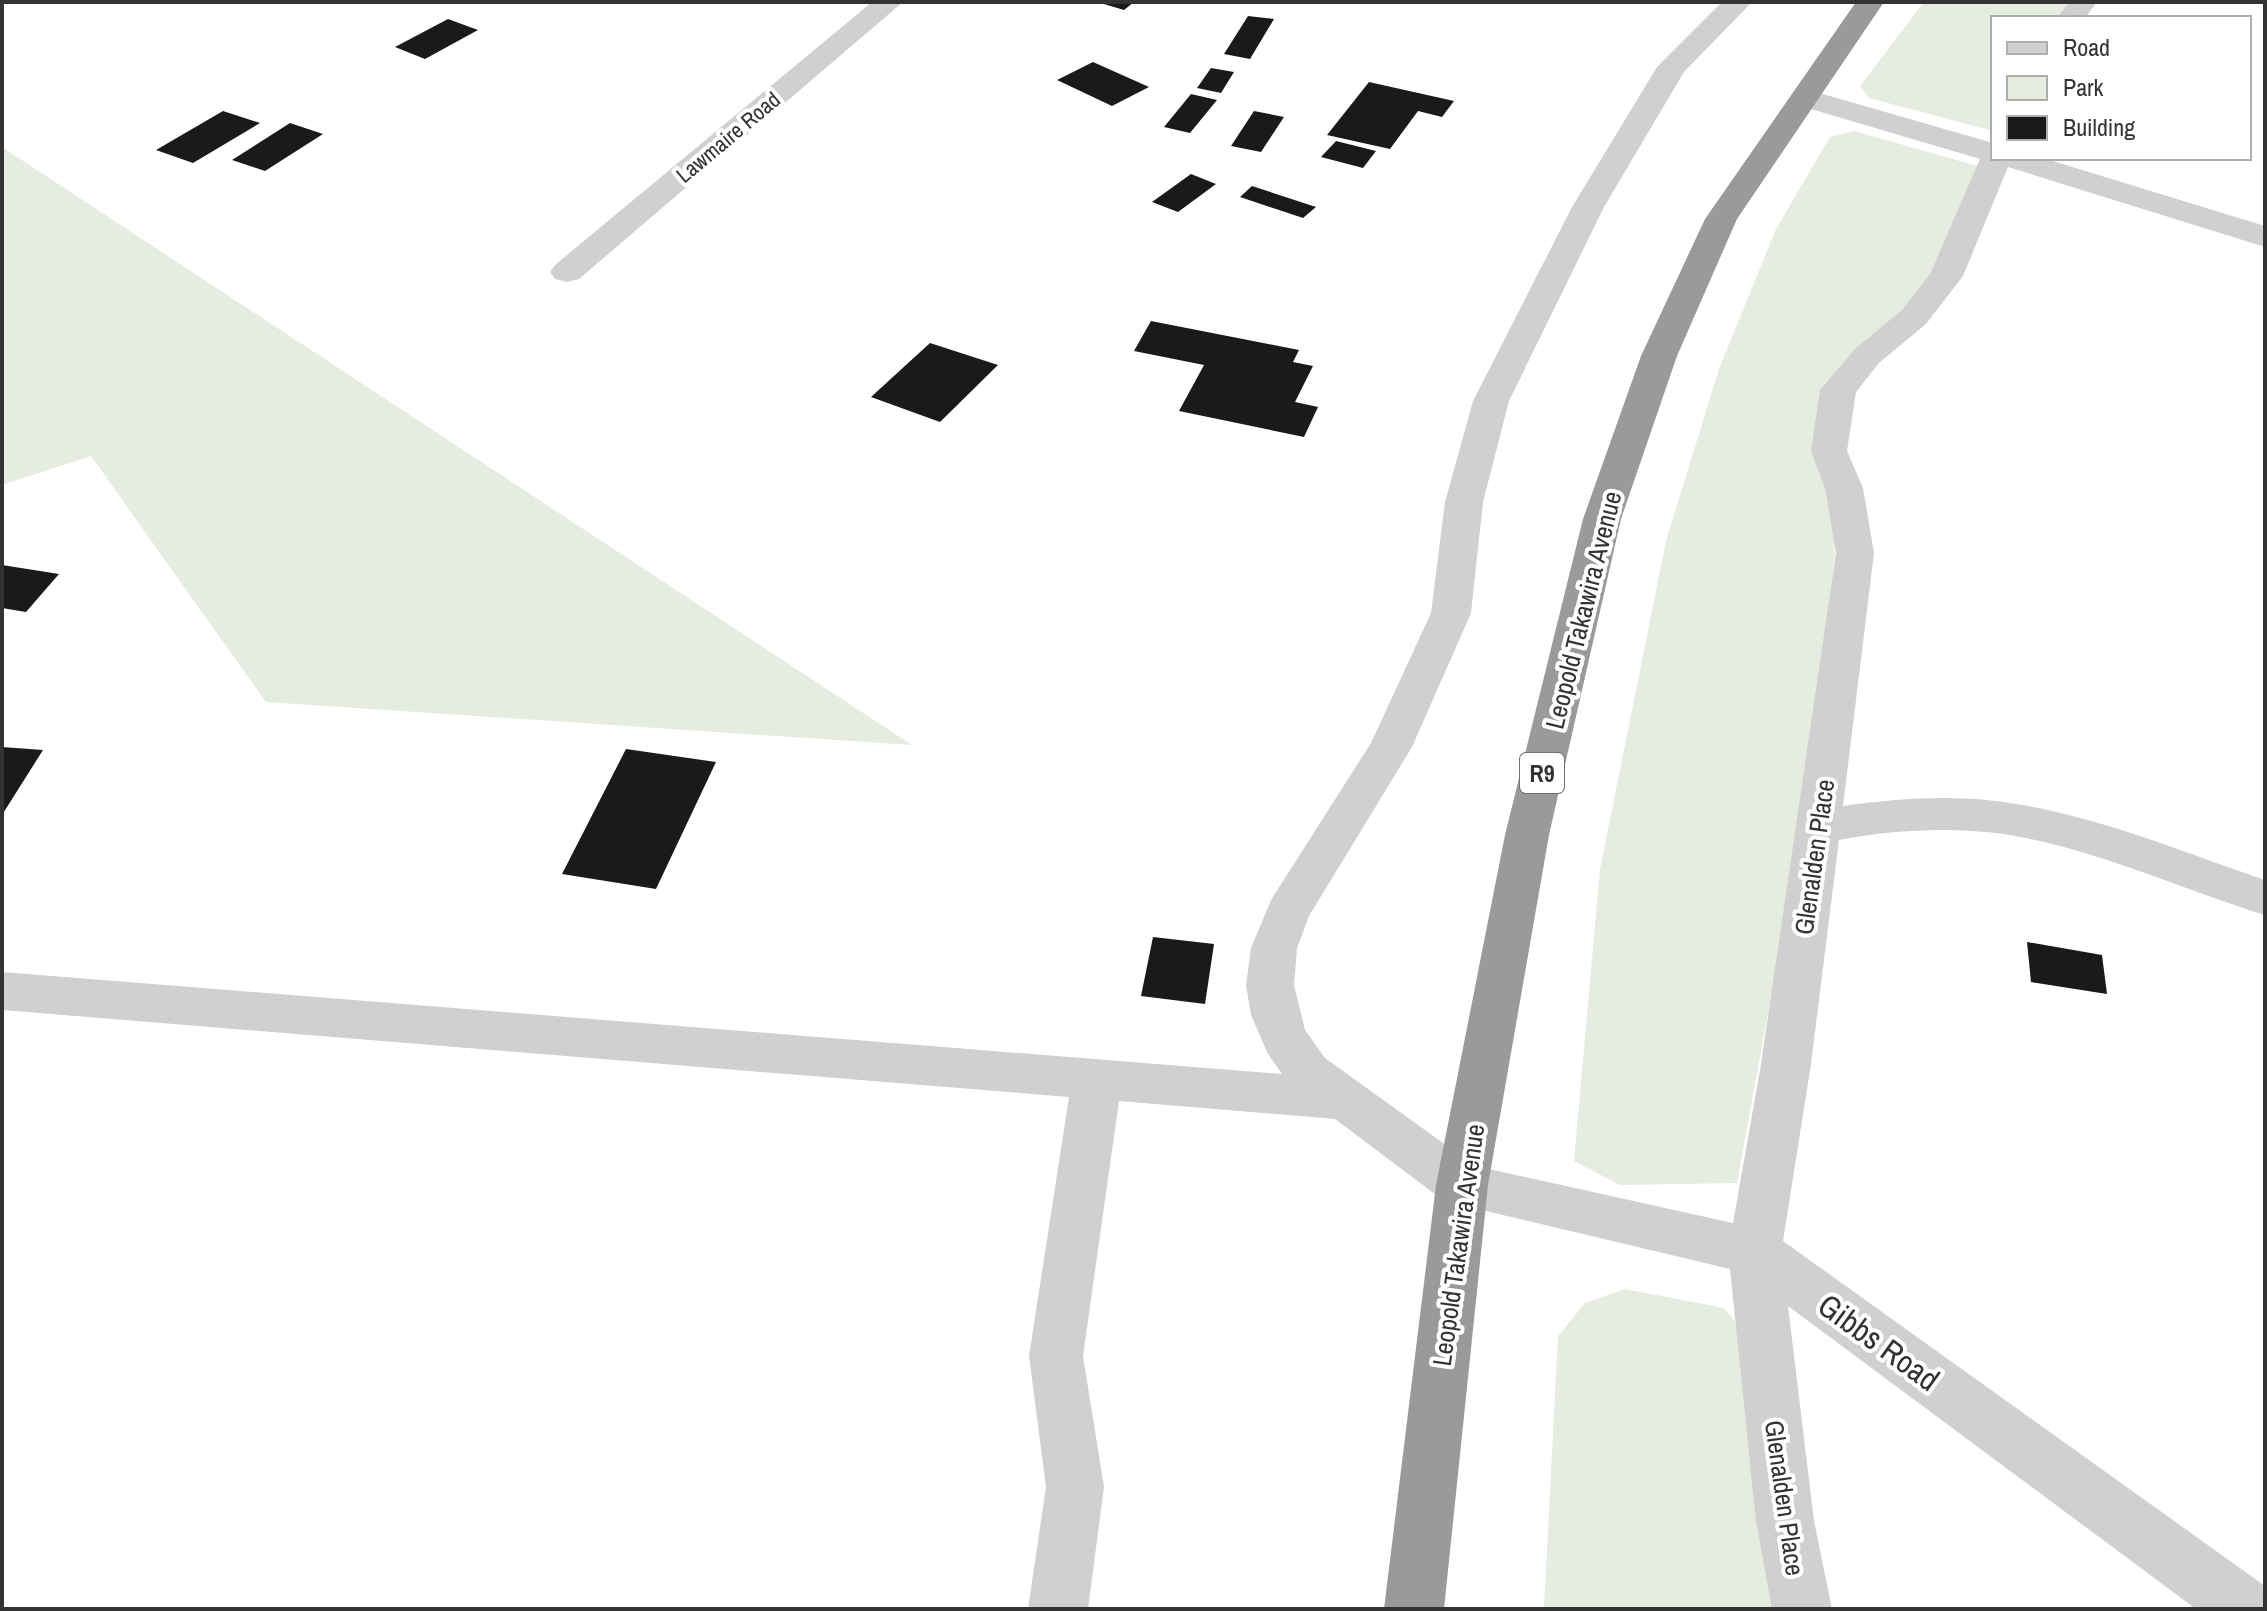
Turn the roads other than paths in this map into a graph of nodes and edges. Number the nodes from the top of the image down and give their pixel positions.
1 (889, 2) edge
2 (1738, 2) edge
3 (1870, 2) edge
4 (1805, 98) junction
5 (1991, 152) edge
6 (1995, 160) edge
7 (2017, 160) edge
8 (2265, 237) edge
9 (567, 272) dead end
10 (1817, 827) junction
11 (2265, 898) edge
12 (2, 991) edge
13 (1097, 1079) junction
14 (1340, 1099) junction
15 (1462, 1185) junction
16 (1755, 1251) junction
17 (1058, 1609) edge
18 (1414, 1609) edge
19 (1802, 1609) edge
20 (2246, 1609) edge

1 - 9 street, Lawmaire Road
2 - 14 street
3 - 4 highway, Leopold Takawira Avenue / R9
4 - 5 street
4 - 15 highway, Leopold Takawira Avenue / R9
6 - 10 street, Glenalden Place
7 - 8 street
10 - 11 street
10 - 16 street, Glenalden Place
12 - 13 street
13 - 14 street
13 - 17 street
14 - 15 street
15 - 16 street, Gibbs Road
15 - 18 highway, Leopold Takawira Avenue / R9
16 - 19 street, Glenalden Place
16 - 20 street, Gibbs Road

